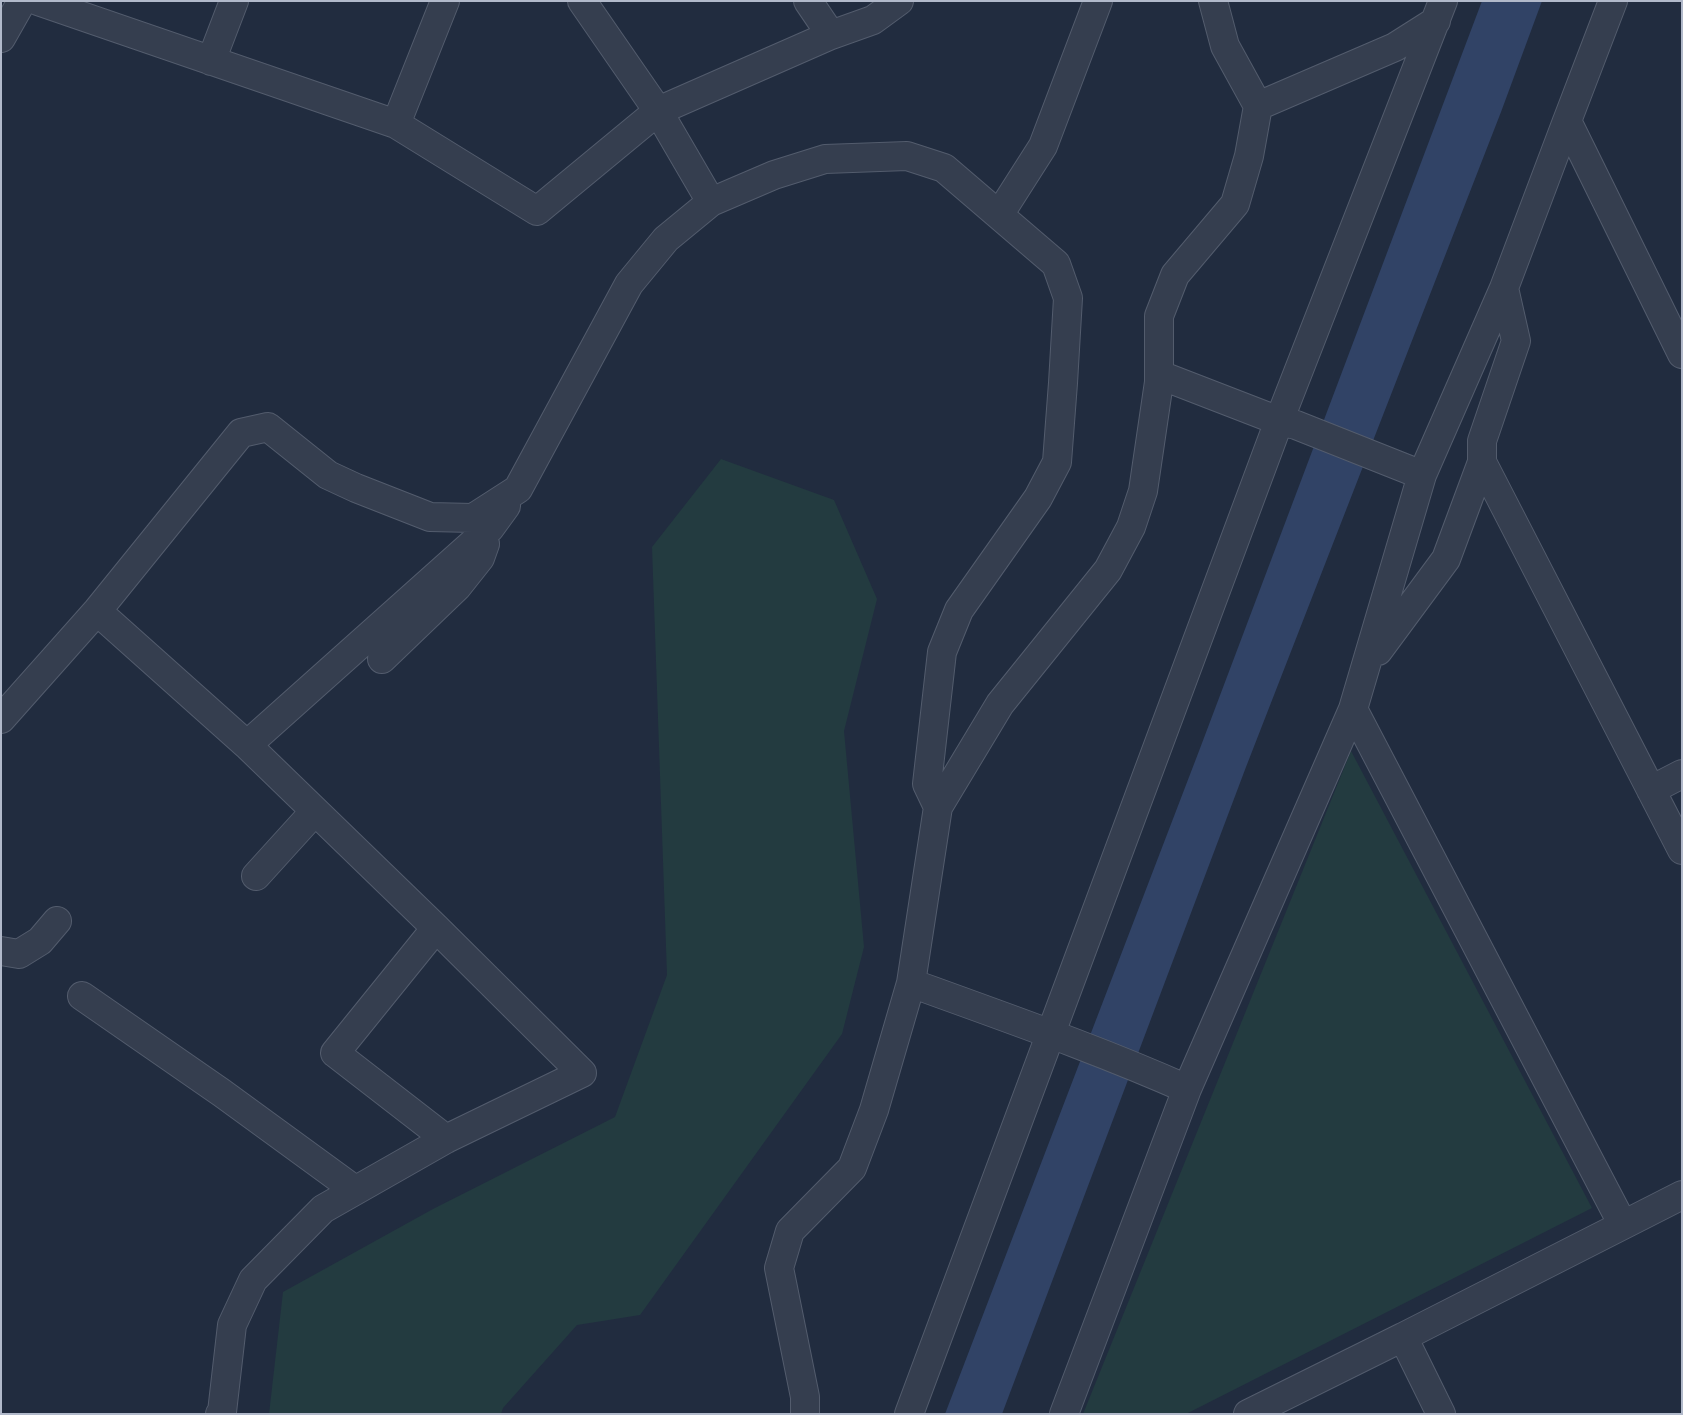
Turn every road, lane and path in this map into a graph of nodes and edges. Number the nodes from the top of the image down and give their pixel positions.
1 (22, 1) edge
2 (38, 1) edge
3 (234, 1) edge
4 (445, 1) edge
5 (582, 1) edge
6 (808, 1) edge
7 (899, 1) edge
8 (1098, 1) edge
9 (1213, 1) edge
10 (1613, 1) edge
11 (1439, 11) edge
12 (831, 35) junction
13 (1, 38) edge
14 (211, 62) junction
15 (1258, 106) junction
16 (658, 112) junction
17 (1567, 121) junction
18 (396, 124) junction
19 (711, 202) junction
20 (999, 215) junction
21 (1504, 288) junction
22 (1682, 354) edge
23 (1160, 375) junction
24 (1288, 423) junction
25 (1482, 462) junction
26 (1422, 475) junction
27 (518, 489) junction
28 (490, 528) junction
29 (97, 611) junction
30 (382, 660) dead end
31 (1367, 665) junction
32 (1353, 710) junction
33 (1, 719) edge
34 (247, 745) junction
35 (1682, 774) edge
36 (1651, 790) junction
37 (938, 806) junction
38 (315, 811) junction
39 (1682, 850) edge
40 (256, 876) dead end
41 (57, 921) dead end
42 (436, 928) junction
43 (1, 951) edge
44 (911, 983) junction
45 (82, 996) dead end
46 (1056, 1036) junction
47 (1187, 1089) junction
48 (446, 1138) junction
49 (355, 1190) junction
50 (1682, 1195) edge
51 (1623, 1225) junction
52 (1403, 1337) junction
53 (220, 1414) edge
54 (805, 1414) edge
55 (909, 1414) edge
56 (1064, 1414) edge
57 (1248, 1414) edge
58 (1441, 1414) edge

1 - 13 street
2 - 14 street
3 - 14 street
4 - 18 street
5 - 16 street
6 - 12 street
7 - 12 street
8 - 20 street
9 - 15 street
10 - 17 street
11 - 15 street
11 - 24 street
12 - 16 street
14 - 18 street
15 - 23 street
16 - 18 street
16 - 19 street
17 - 21 street
17 - 22 street
19 - 20 street
19 - 27 street
20 - 37 street
21 - 25 street
21 - 26 street
23 - 24 street
23 - 37 street
24 - 26 street
24 - 46 street
25 - 31 street
25 - 36 street
26 - 31 street
27 - 28 street
27 - 29 street
28 - 30 street
28 - 34 street
29 - 33 street
29 - 34 street
31 - 32 street
32 - 47 street
32 - 51 street
34 - 38 street
35 - 36 street
36 - 39 street
37 - 44 street
38 - 40 street
38 - 42 street
41 - 43 street
42 - 48 street
42 - 48 street
44 - 46 street
44 - 54 street
45 - 49 street
46 - 47 street
46 - 55 street
47 - 56 street
48 - 49 street
49 - 53 street
50 - 51 street
51 - 52 street
52 - 57 street
52 - 58 street

